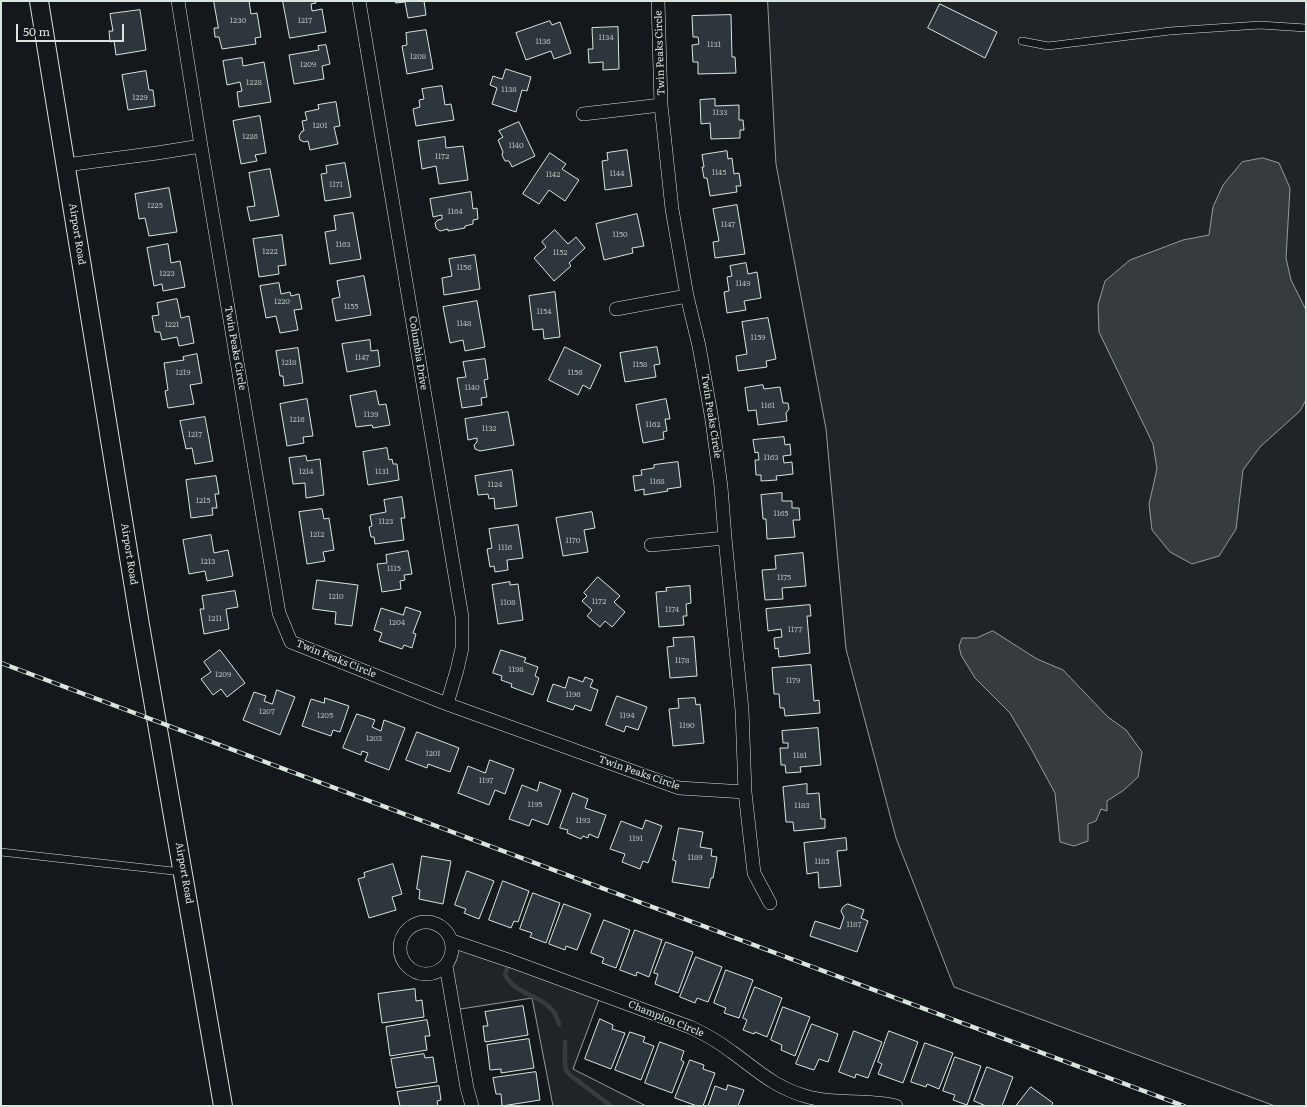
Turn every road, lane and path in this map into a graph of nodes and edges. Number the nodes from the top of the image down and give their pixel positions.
1 (39, 1) edge
2 (178, 1) edge
3 (359, 1) edge
4 (658, 1) edge
5 (1306, 28) edge
6 (1022, 41) dead end
7 (661, 106) junction
8 (583, 114) dead end
9 (201, 146) junction
10 (66, 165) junction
11 (687, 296) junction
12 (616, 309) dead end
13 (724, 538) junction
14 (651, 545) dead end
15 (447, 704) junction
16 (745, 792) junction
17 (1, 852) edge
18 (184, 873) junction
19 (770, 903) dead end
20 (452, 942) junction
21 (446, 966) junction
22 (223, 1106) edge
23 (472, 1106) edge
24 (896, 1106) edge

1 - 10 main road, Airport Road
2 - 9 street, Twin Peaks Circle
3 - 15 street, Columbia Drive
4 - 7 street, Twin Peaks Circle
5 - 6 lane
7 - 8 street, Twin Peaks Circle
7 - 11 street, Twin Peaks Circle
9 - 10 street
9 - 15 street, Twin Peaks Circle
10 - 18 main road, Airport Road
11 - 12 street
11 - 13 street, Twin Peaks Circle
13 - 14 street
13 - 16 street, Twin Peaks Circle
15 - 16 street, Twin Peaks Circle
16 - 19 street, Twin Peaks Circle
17 - 18 lane
18 - 22 main road, Airport Road
20 - 21 street
20 - 21 street
20 - 24 street, Champion Circle
21 - 23 street

